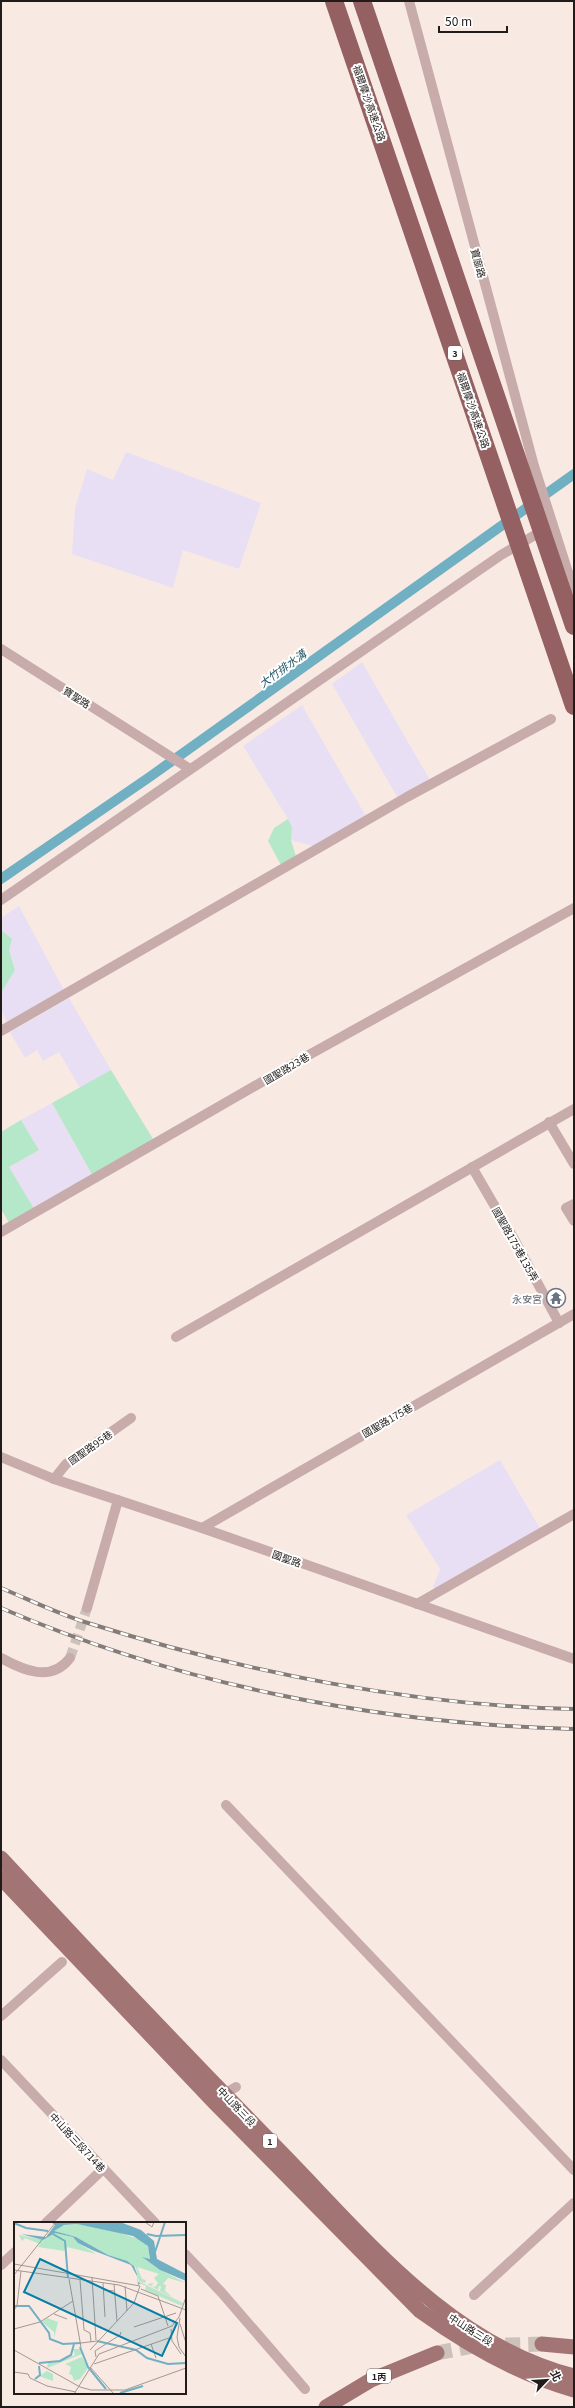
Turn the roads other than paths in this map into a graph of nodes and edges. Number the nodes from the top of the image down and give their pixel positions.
1 (334, 1) edge
2 (362, 1) edge
3 (410, 1) edge
4 (552, 525) junction
5 (574, 591) edge
6 (574, 626) edge
7 (1, 649) edge
8 (574, 706) edge
9 (551, 720) dead end
10 (190, 769) junction
11 (1, 900) edge
12 (574, 908) edge
13 (1, 1031) edge
14 (574, 1109) edge
15 (549, 1122) junction
16 (574, 1164) edge
17 (472, 1167) junction
18 (574, 1204) edge
19 (574, 1221) edge
20 (1, 1232) edge
21 (574, 1314) edge
22 (559, 1323) junction
23 (176, 1337) dead end
24 (131, 1418) dead end
25 (1, 1457) edge
26 (54, 1479) junction
27 (118, 1500) junction
28 (574, 1514) edge
29 (202, 1528) junction
30 (417, 1604) junction
31 (87, 1608) tunnel mouth
32 (1, 1658) edge
33 (70, 1658) tunnel mouth
34 (574, 1659) edge
35 (226, 1805) dead end
36 (4, 1858) edge
37 (1, 1878) edge
38 (62, 1962) dead end
39 (1, 2016) edge
40 (1, 2060) edge
41 (103, 2169) junction
42 (574, 2170) edge
43 (574, 2203) edge
44 (47, 2222) edge
45 (154, 2222) edge
46 (14, 2253) edge
47 (186, 2255) edge
48 (1, 2265) edge
49 (474, 2295) dead end
50 (542, 2344) tunnel mouth
51 (574, 2347) edge
52 (437, 2354) tunnel mouth
53 (574, 2376) edge
54 (305, 2389) dead end
55 (574, 2390) edge
56 (326, 2407) edge

1 - 8 highway, 福爾摩沙高速公路 / 3, bridge
2 - 6 highway, bridge
3 - 4 street, 寶廍路
4 - 5 street
4 - 10 street
7 - 10 street, 寶聖路
9 - 13 street
10 - 11 street
12 - 20 street, 國聖路23巷
14 - 15 street
15 - 16 street
15 - 17 street
17 - 22 street, 國聖路175巷135弄
17 - 23 street
18 - 19 street
21 - 22 street, 國聖路175巷
22 - 29 street, 國聖路175巷
24 - 26 street, 國聖路95巷
25 - 26 street, 國聖路
26 - 27 street, 國聖路
27 - 29 street, 國聖路
27 - 31 street
28 - 30 street
29 - 30 street, 國聖路
30 - 34 street, 國聖路
32 - 33 street
35 - 42 street
36 - 53 main road, 中山路三段 / 1
37 - 55 main road, 中山路三段 / 1
38 - 39 street
40 - 41 street, 中山路三段714巷
41 - 44 street
41 - 45 street, 中山路三段714巷
43 - 49 street
46 - 48 street
47 - 54 street
50 - 51 main road
52 - 56 main road, 1丙

